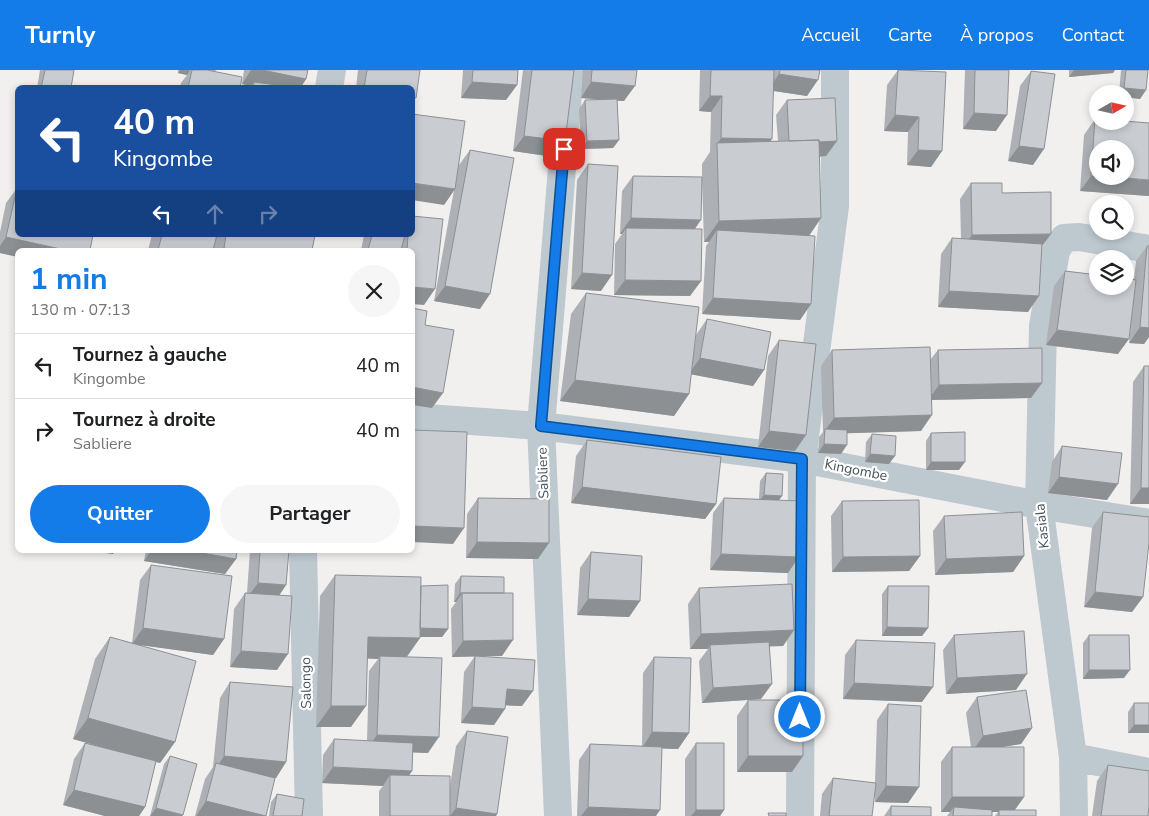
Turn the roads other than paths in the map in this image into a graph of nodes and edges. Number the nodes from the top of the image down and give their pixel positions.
1 (332, 70) edge
2 (570, 70) edge
3 (835, 70) edge
4 (329, 85) edge
5 (1149, 249) edge
6 (415, 417) edge
7 (541, 426) junction
8 (802, 459) junction
9 (1039, 505) junction
10 (1149, 524) edge
11 (303, 553) edge
12 (1073, 757) junction
13 (1149, 772) edge
14 (309, 816) edge
15 (558, 816) edge
16 (800, 816) edge
17 (1074, 816) edge

1 - 4 street
2 - 7 street, Sabliere
3 - 8 street
5 - 9 street, Kasiala
6 - 7 street, Kingombe
7 - 8 street, Kingombe
7 - 15 street, Sabliere
8 - 9 street, Kingombe
8 - 16 street
9 - 10 street, Kingombe
9 - 12 street, Kasiala
11 - 14 street, Salongo
12 - 13 street
12 - 17 street, Kasiala

